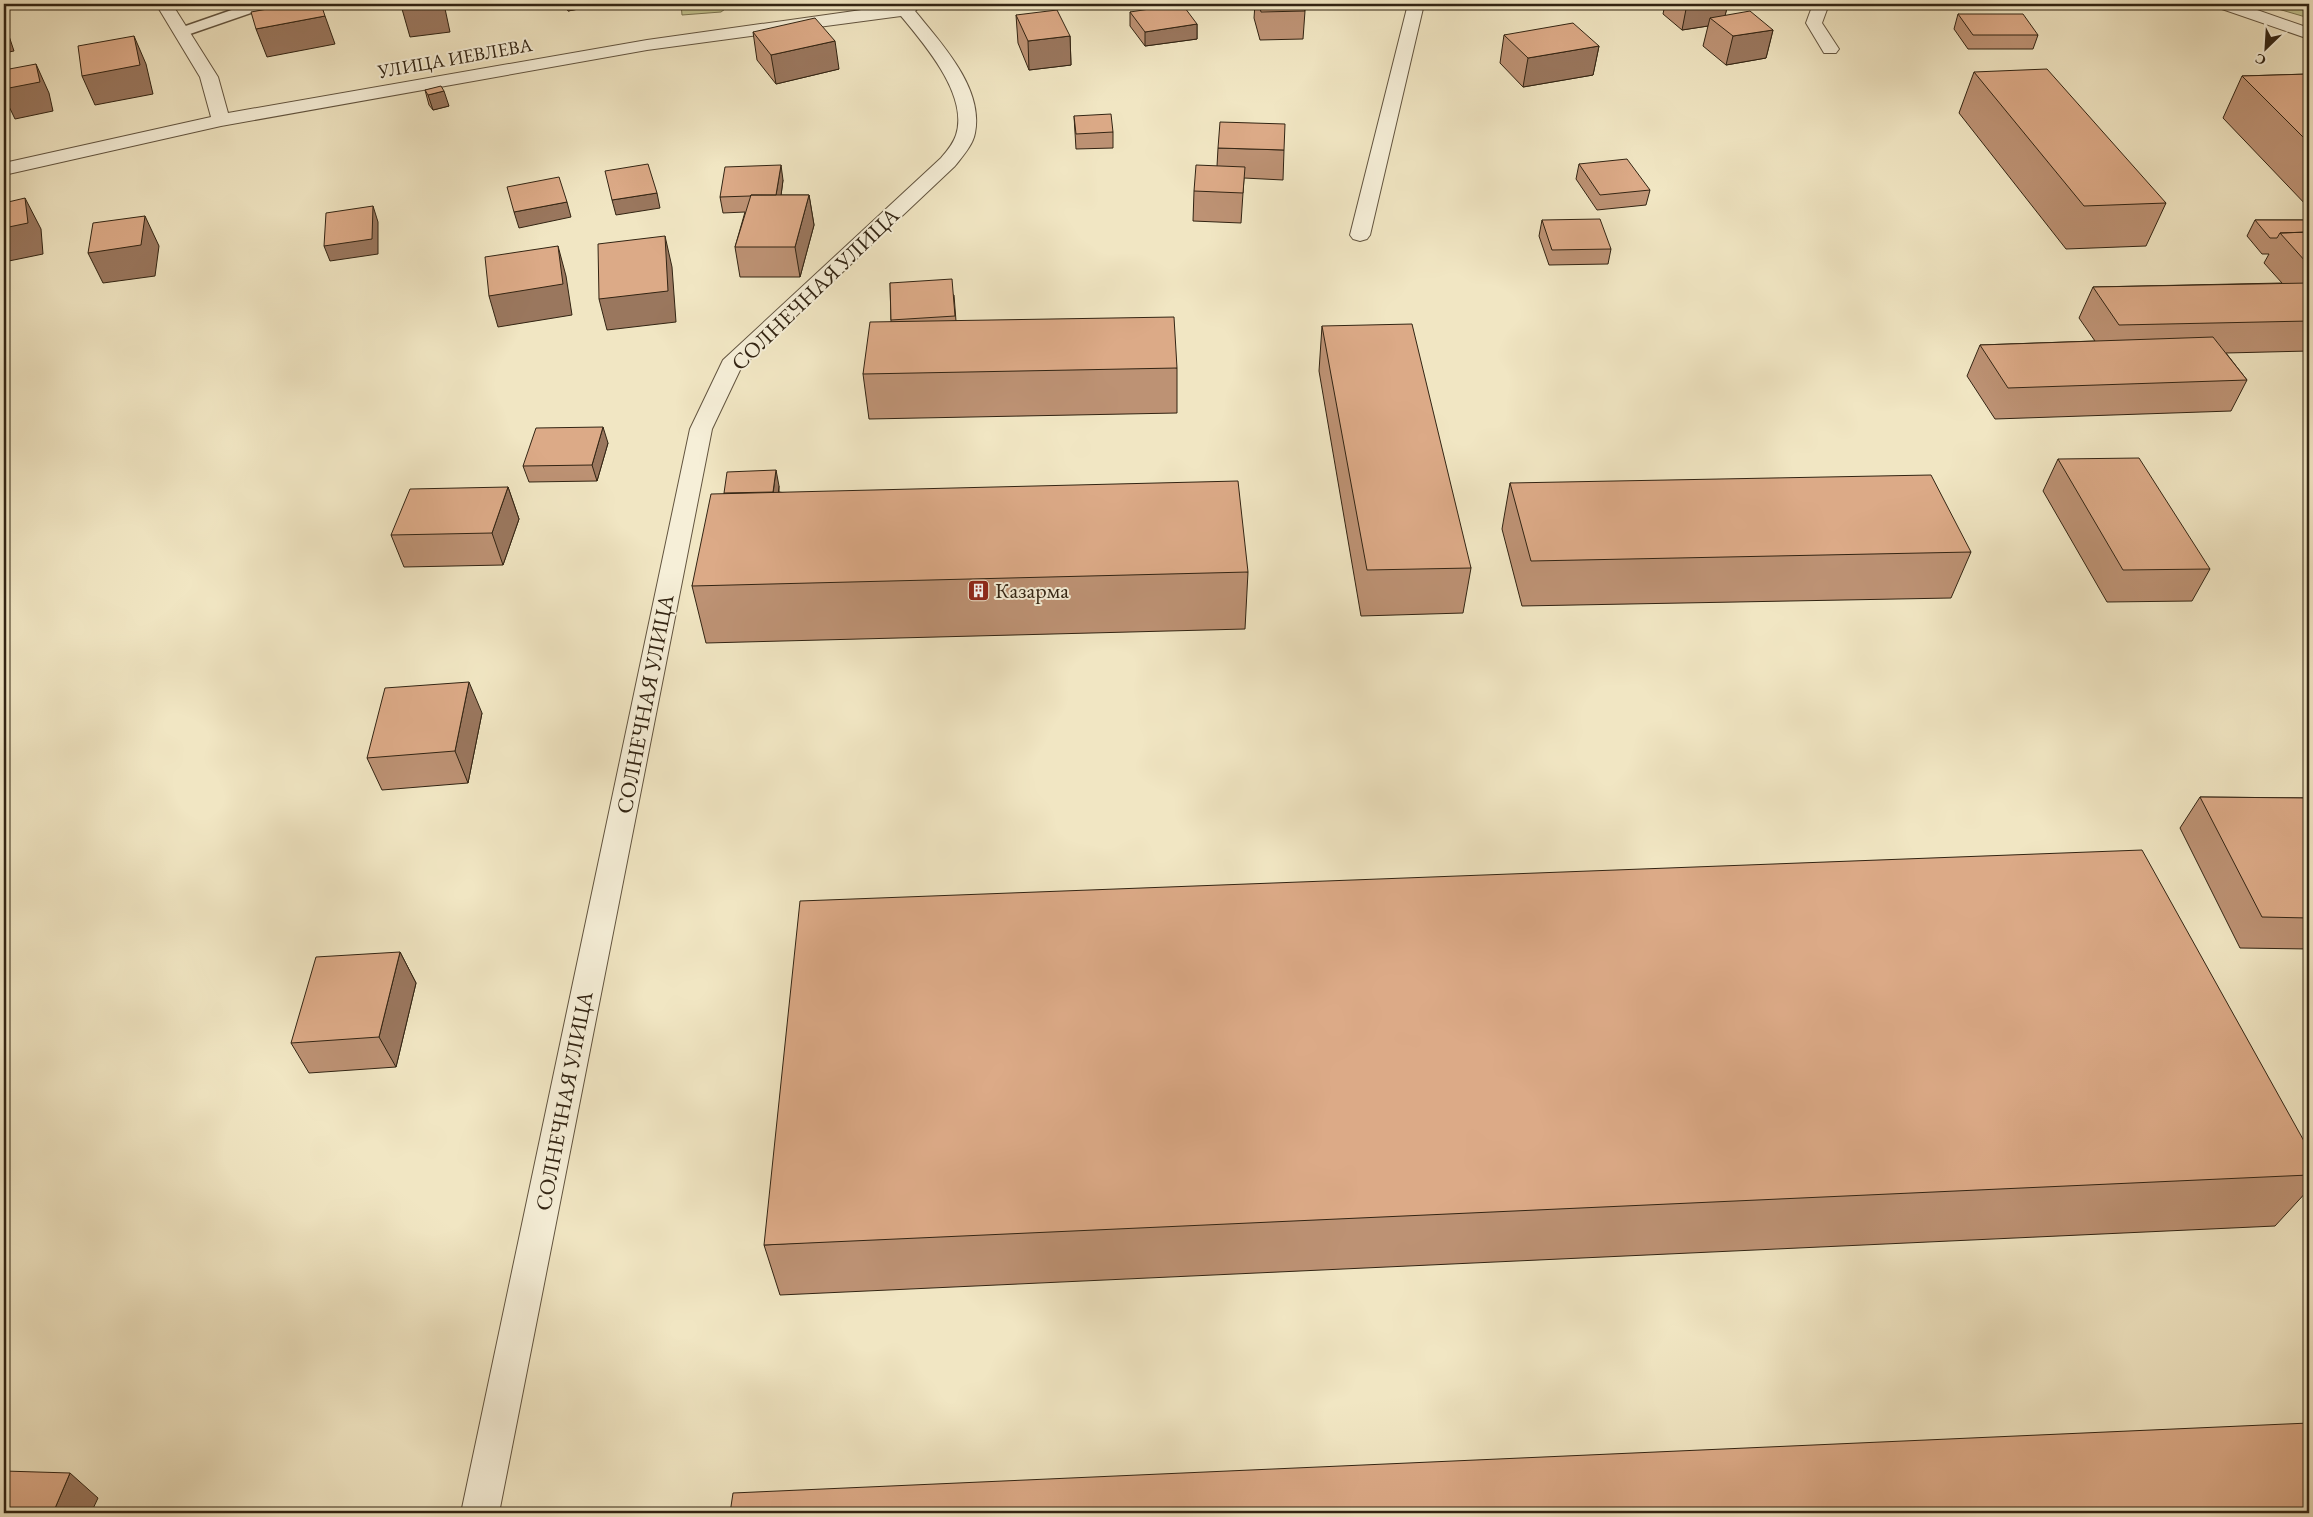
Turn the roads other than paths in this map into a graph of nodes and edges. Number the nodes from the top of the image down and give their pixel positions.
1 (164, 4) edge
2 (259, 4) edge
3 (1416, 4) edge
4 (1821, 4) edge
5 (2225, 4) edge
6 (910, 7) edge
7 (868, 9) edge
8 (182, 32) junction
9 (2309, 34) edge
10 (1830, 49) dead end
11 (221, 120) junction
12 (4, 170) edge
13 (1360, 235) dead end
14 (480, 1513) edge

1 - 8 street
2 - 8 lane
3 - 13 street
4 - 10 street
5 - 9 street
6 - 7 street, УЛИЦА ИЕВЛЕВА
6 - 14 street, СОЛНЕЧНАЯ УЛИЦА
7 - 11 street, УЛИЦА ИЕВЛЕВА
8 - 11 street
11 - 12 street, УЛИЦА ИЕВЛЕВА

